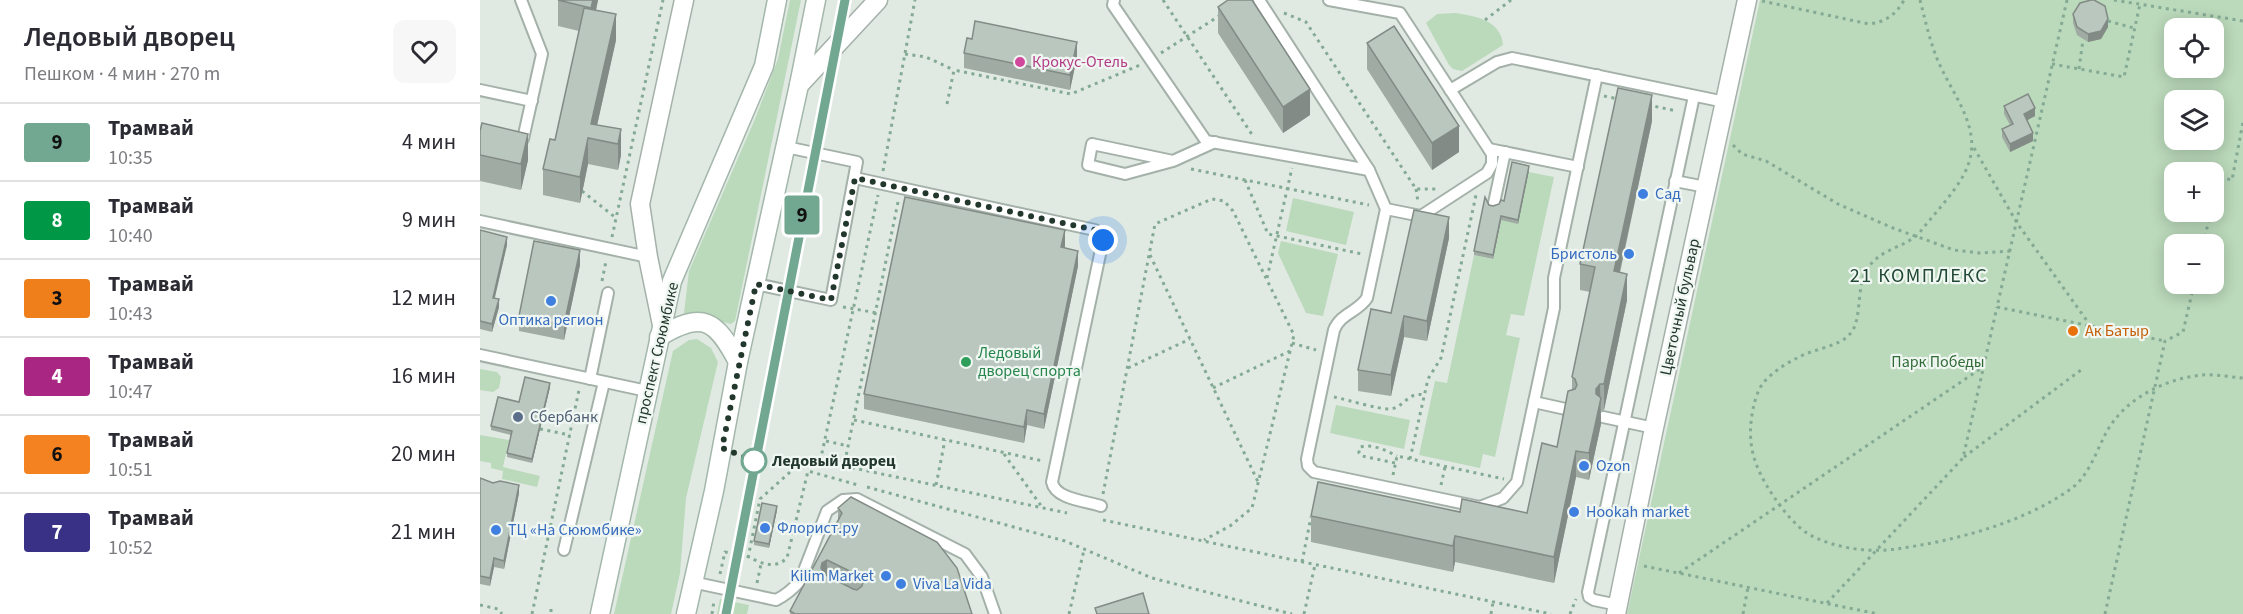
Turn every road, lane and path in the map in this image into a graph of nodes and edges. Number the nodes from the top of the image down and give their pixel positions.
1 (521, 0) edge
2 (684, 0) edge
3 (777, 0) edge
4 (816, 0) edge
5 (878, 0) edge
6 (915, 0) edge
7 (1114, 0) edge
8 (1163, 0) edge
9 (1259, 0) edge
10 (1329, 0) edge
11 (1511, 0) edge
12 (1747, 0) edge
13 (1756, 0) edge
14 (1904, 0) edge
15 (1920, 0) edge
16 (2067, 0) edge
17 (2114, 0) edge
18 (2140, 4) junction
19 (914, 8) dead end
20 (1223, 14) edge
21 (1485, 20) dead end
22 (2108, 21) edge
23 (2243, 21) edge
24 (1306, 22) dead end
25 (2134, 28) junction
26 (1187, 37) junction
27 (2083, 40) edge
28 (905, 54) dead end
29 (1151, 60) junction
30 (2052, 64) junction
31 (2079, 69) junction
32 (954, 70) junction
33 (1597, 75) junction
34 (800, 85) junction
35 (480, 90) edge
36 (1450, 90) junction
37 (1593, 94) junction
38 (1694, 96) junction
39 (532, 101) junction
40 (1626, 101) edge
41 (1725, 102) junction
42 (947, 104) dead end
43 (1647, 105) edge
44 (1689, 116) junction
45 (2243, 122) edge
46 (1718, 131) junction
47 (523, 139) edge
48 (1215, 142) junction
49 (1973, 146) junction
50 (786, 147) junction
51 (1489, 148) junction
52 (1262, 151) junction
53 (1505, 152) junction
54 (1295, 157) junction
55 (1169, 162) junction
56 (1578, 167) junction
57 (1369, 170) junction
58 (855, 178) junction
59 (1479, 178) junction
60 (2224, 178) edge
61 (1245, 180) junction
62 (1675, 181) junction
63 (1706, 187) junction
64 (901, 188) junction
65 (1288, 189) junction
66 (1463, 189) junction
67 (582, 191) edge
68 (1494, 203) edge
69 (1386, 209) junction
70 (616, 218) dead end
71 (480, 221) edge
72 (2017, 223) junction
73 (1277, 236) junction
74 (1916, 236) junction
75 (2011, 250) junction
76 (1149, 253) junction
77 (648, 257) junction
78 (1376, 257) junction
79 (1267, 280) junction
80 (756, 284) junction
81 (608, 293) dead end
82 (2192, 294) edge
83 (1997, 307) junction
84 (854, 309) dead end
85 (875, 313) junction
86 (883, 315) edge
87 (2091, 326) junction
88 (660, 331) junction
89 (1190, 339) junction
90 (2165, 341) junction
91 (1292, 344) junction
92 (1290, 351) junction
93 (1329, 353) junction
94 (480, 355) edge
95 (738, 362) junction
96 (1983, 367) junction
97 (1128, 368) junction
98 (2081, 370) dead end
99 (2243, 378) edge
100 (590, 379) junction
101 (604, 382) junction
102 (1213, 388) junction
103 (2154, 388) junction
104 (647, 391) junction
105 (1320, 394) junction
106 (1424, 395) junction
107 (1534, 402) junction
108 (1570, 410) edge
109 (1603, 417) dead end
110 (854, 420) junction
111 (1624, 421) junction
112 (1654, 428) junction
113 (540, 429) edge
114 (570, 435) dead end
115 (945, 440) junction
116 (826, 441) dead end
117 (849, 446) junction
118 (1003, 452) junction
119 (1397, 456) junction
120 (1963, 458) junction
121 (1410, 459) junction
122 (810, 463) dead end
123 (1396, 463) junction
124 (1057, 464) junction
125 (1445, 466) junction
126 (808, 471) junction
127 (1518, 482) junction
128 (1259, 484) junction
129 (936, 485) junction
130 (1391, 488) junction
131 (1438, 498) junction
132 (1101, 506) junction
133 (1043, 507) junction
134 (1313, 507) edge
135 (1076, 514) dead end
136 (1202, 541) junction
137 (564, 550) dead end
138 (1084, 550) junction
139 (1302, 562) junction
140 (1627, 562) junction
141 (1315, 564) junction
142 (1679, 573) junction
143 (692, 582) junction
144 (717, 587) junction
145 (1748, 587) junction
146 (1493, 602) junction
147 (1827, 603) junction
148 (480, 605) edge
149 (1617, 610) edge
150 (502, 614) edge
151 (600, 614) edge
152 (686, 614) edge
153 (712, 614) edge
154 (994, 614) edge
155 (1069, 614) edge
156 (1292, 614) edge
157 (1304, 614) edge
158 (1491, 614) edge
159 (1551, 614) edge
160 (1743, 614) edge
161 (1878, 614) edge
162 (2105, 614) edge

1 - 39 lane
2 - 77 main road
3 - 88 main road, проспект Сююмбике
4 - 34 main road
5 - 34 main road
6 - 19 path
7 - 29 lane
8 - 26 path
9 - 57 lane
10 - 36 lane
11 - 21 path
12 - 41 main road, Цветочный бульвар
13 - 14 path
15 - 49 path
16 - 30 path
17 - 18 path
18 - 23 path
18 - 25 path
20 - 26 path
22 - 25 path
24 - 66 path
25 - 31 path
26 - 29 path
26 - 52 path
27 - 31 path
28 - 32 path
29 - 32 path
29 - 48 lane
30 - 31 path
30 - 72 path
32 - 42 path
33 - 36 lane
33 - 37 lane
33 - 38 lane
34 - 50 main road
35 - 39 lane
36 - 51 lane
37 - 40 path
37 - 56 lane
38 - 41 lane
38 - 44 lane
39 - 47 lane
41 - 46 main road, Цветочный бульвар
43 - 44 path
44 - 62 lane
45 - 60 path
46 - 63 main road, Цветочный бульвар
46 - 74 path
48 - 52 lane
48 - 55 lane
49 - 72 path
49 - 74 path
50 - 58 lane
50 - 80 main road
51 - 53 lane
51 - 59 lane
52 - 54 lane
53 - 56 lane
53 - 68 lane
54 - 57 lane
54 - 65 path
55 - 55 lane
55 - 61 path
56 - 107 lane
57 - 69 lane
58 - 64 lane
58 - 80 lane
59 - 66 lane
59 - 106 path
61 - 65 path
61 - 73 path
62 - 63 lane
62 - 111 lane
63 - 112 main road, Цветочный бульвар
64 - 85 path
64 - 124 lane
65 - 69 path
65 - 73 path
66 - 69 lane
67 - 70 path
69 - 78 lane
71 - 77 lane
72 - 75 path
72 - 87 path
73 - 78 path
73 - 79 path
74 - 75 path
74 - 103 path
75 - 83 path
76 - 79 path
76 - 89 path
76 - 97 path
77 - 88 main road
78 - 93 lane
79 - 91 path
80 - 95 main road
81 - 100 lane
82 - 90 path
83 - 87 path
83 - 96 path
84 - 85 path
85 - 86 path
85 - 110 path
87 - 90 path
88 - 95 main road
88 - 104 main road, проспект Сююмбике
89 - 97 path
89 - 102 path
90 - 103 path
91 - 92 path
91 - 93 path
92 - 102 path
92 - 128 path
93 - 105 lane
94 - 100 lane
95 - 143 main road
96 - 120 path
96 - 142 path
97 - 132 path
98 - 120 path
99 - 103 path
100 - 101 lane
101 - 104 lane
101 - 137 lane
102 - 128 path
103 - 162 path
104 - 151 main road, проспект Сююмбике
105 - 106 path
105 - 130 lane
106 - 121 path
107 - 108 lane
107 - 127 lane
109 - 111 lane
110 - 115 path
110 - 117 path
111 - 112 lane
111 - 149 lane
112 - 140 main road, Цветочный бульвар
113 - 114 path
115 - 118 path
115 - 129 path
116 - 117 path
117 - 129 path
118 - 124 path
118 - 133 path
119 - 121 path
119 - 123 path
119 - 123 path
120 - 147 path
121 - 125 path
122 - 126 path
123 - 130 path
124 - 132 lane
125 - 127 path
125 - 131 path
126 - 138 path
126 - 144 path
127 - 131 lane
128 - 136 path
129 - 133 path
130 - 131 lane
132 - 136 path
133 - 135 path
134 - 139 path
136 - 139 path
138 - 155 path
138 - 156 path
139 - 141 path
140 - 142 path
140 - 149 main road, Цветочный бульвар
141 - 146 path
141 - 157 path
142 - 145 path
143 - 144 lane
143 - 152 main road
144 - 153 path
144 - 154 lane
145 - 147 path
145 - 160 path
146 - 158 path
146 - 159 path
147 - 161 path
148 - 150 path

